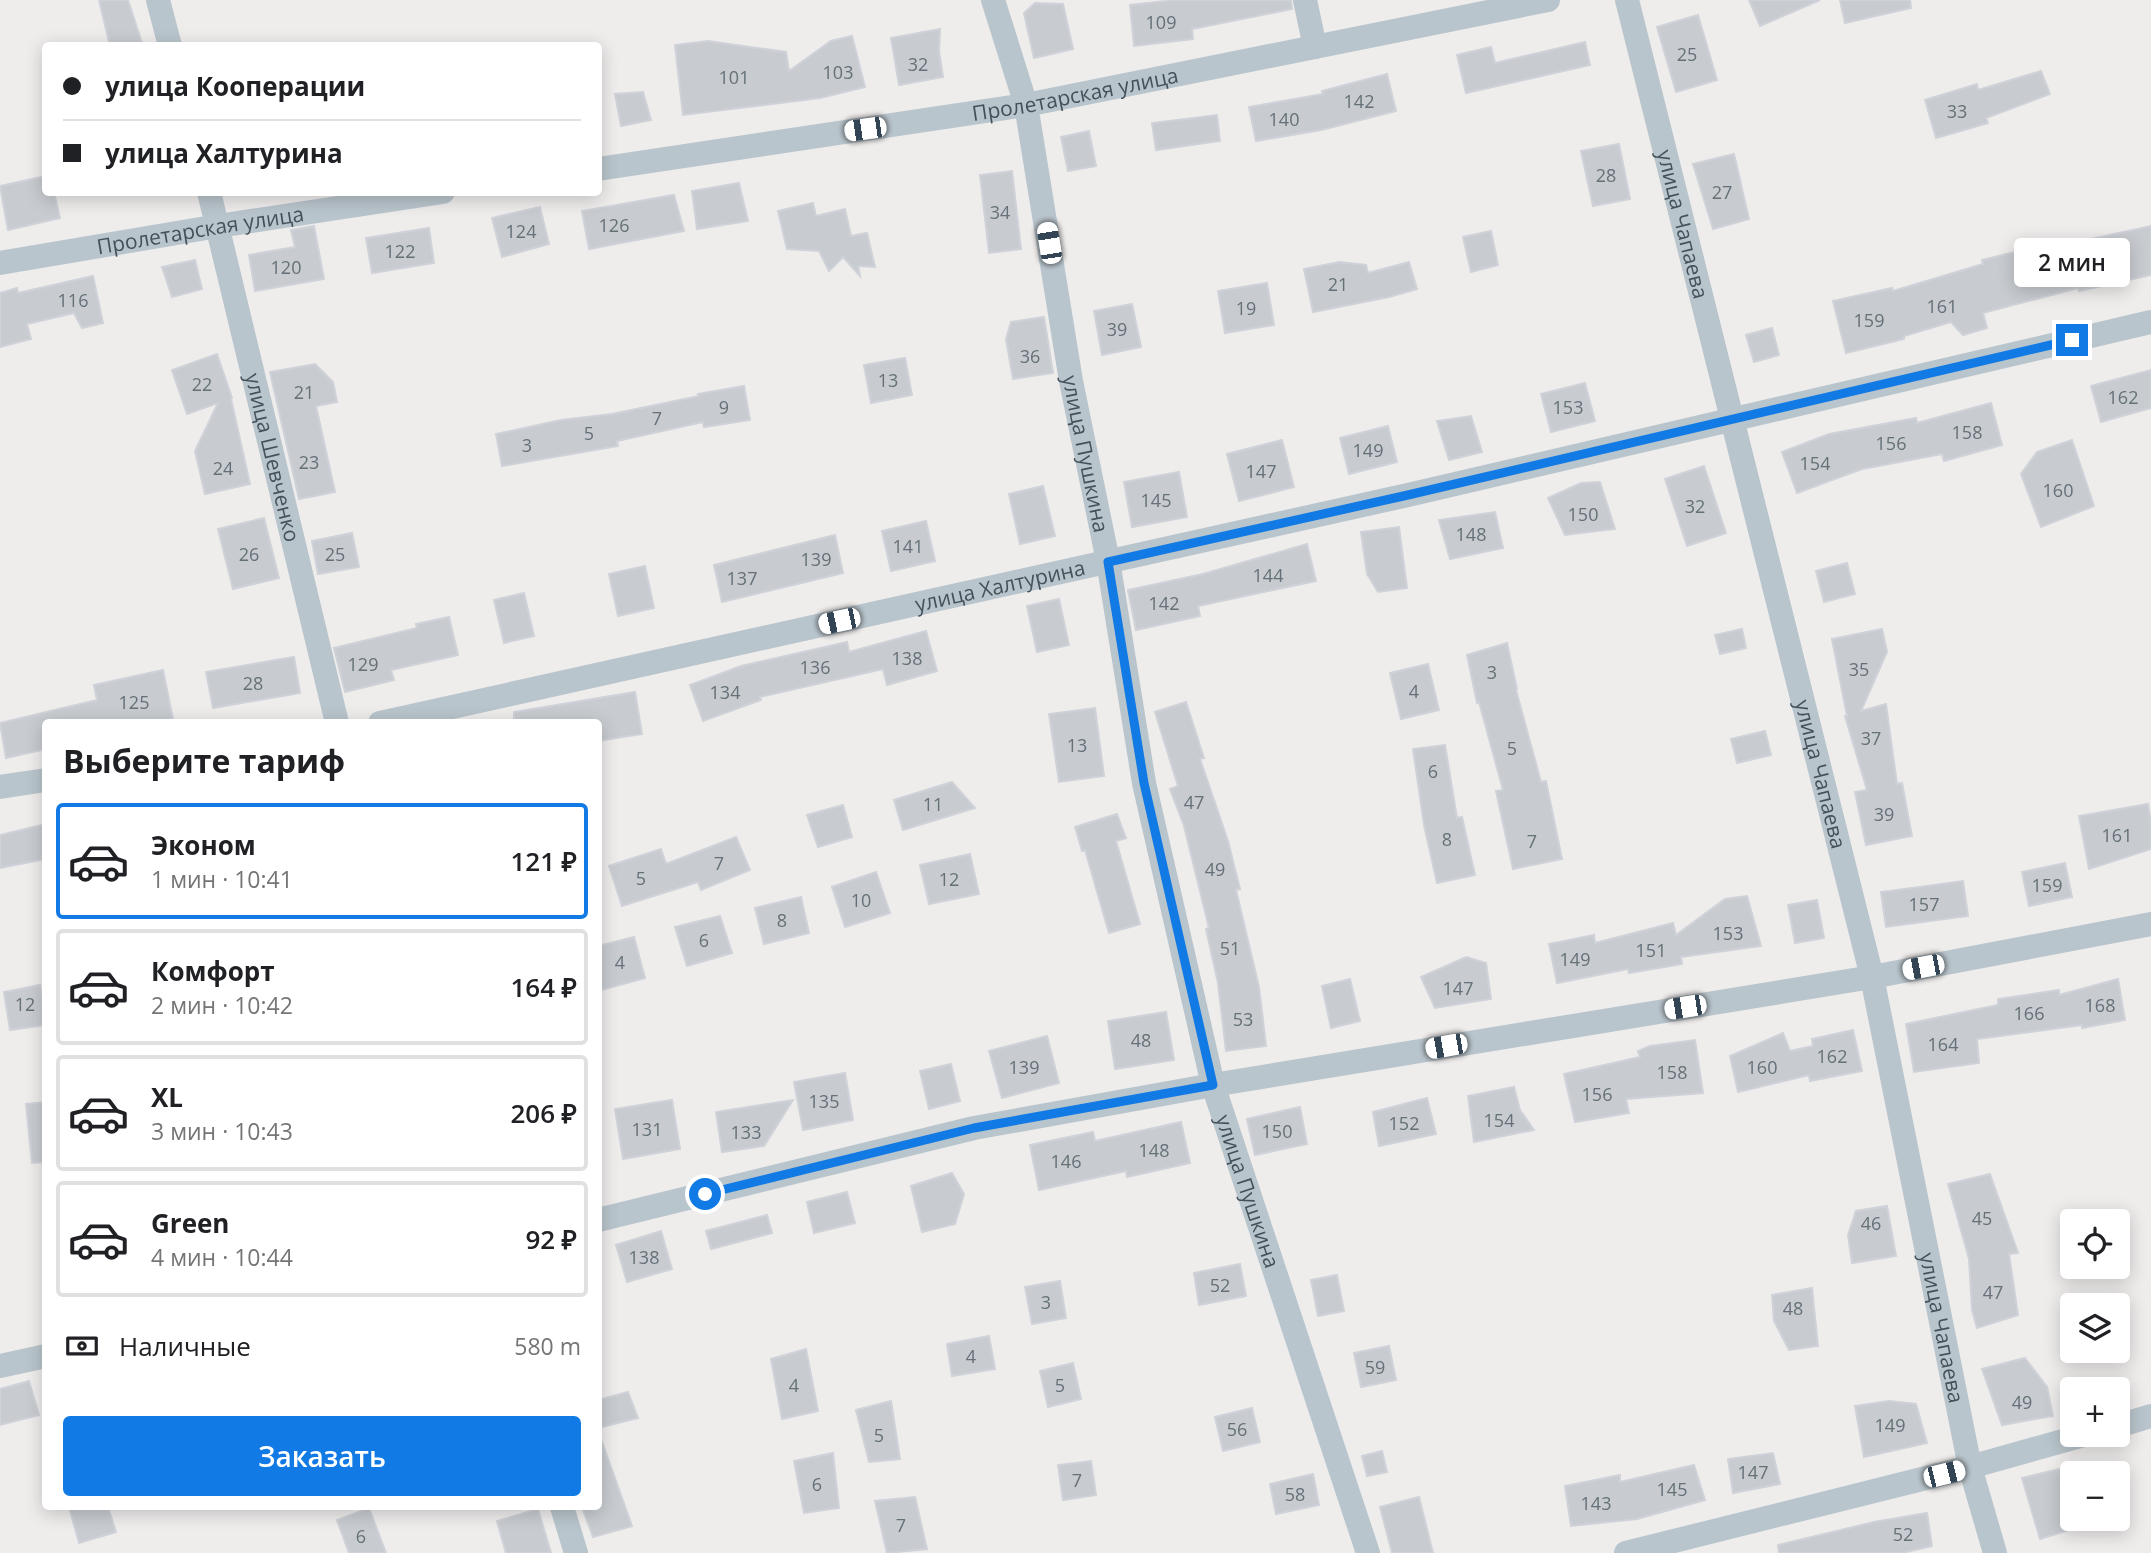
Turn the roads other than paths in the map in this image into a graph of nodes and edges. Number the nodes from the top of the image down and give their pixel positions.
1 (158, 0) edge
2 (993, 0) edge
3 (1305, 0) edge
4 (1548, 0) edge
5 (1627, 0) edge
6 (169, 42) edge
7 (1315, 47) junction
8 (1027, 105) junction
9 (602, 168) edge
10 (210, 196) edge
11 (417, 196) edge
12 (218, 226) junction
13 (0, 263) edge
14 (2151, 322) edge
15 (1732, 419) junction
16 (1108, 562) junction
17 (336, 719) edge
18 (398, 719) edge
19 (42, 781) edge
20 (0, 787) edge
21 (2151, 924) edge
22 (1872, 977) junction
23 (1213, 1085) junction
24 (602, 1219) edge
25 (42, 1357) edge
26 (0, 1366) edge
27 (2151, 1416) edge
28 (2130, 1422) edge
29 (2060, 1442) edge
30 (1970, 1467) junction
31 (563, 1510) edge
32 (576, 1553) edge
33 (1368, 1553) edge
34 (1626, 1553) edge
35 (1995, 1553) edge

1 - 6 street
2 - 8 street, улица Пушкина
3 - 7 street
4 - 7 street, Пролетарская улица
5 - 15 street, улица Чапаева
7 - 8 street, Пролетарская улица
8 - 9 street, Пролетарская улица
8 - 16 street, улица Пушкина
10 - 12 street, улица Шевченко
11 - 12 street, Пролетарская улица
12 - 13 street, Пролетарская улица
12 - 17 street, улица Шевченко
14 - 15 street, улица Халтурина
15 - 16 street, улица Халтурина
15 - 22 street, улица Чапаева
16 - 18 street, улица Халтурина
16 - 23 street, улица Пушкина
19 - 20 street
21 - 22 street
22 - 23 street
22 - 30 street, улица Чапаева
23 - 24 street
23 - 33 street, улица Пушкина
25 - 26 street
27 - 28 street
29 - 30 street
30 - 34 street
30 - 35 street, улица Чапаева
31 - 32 street

